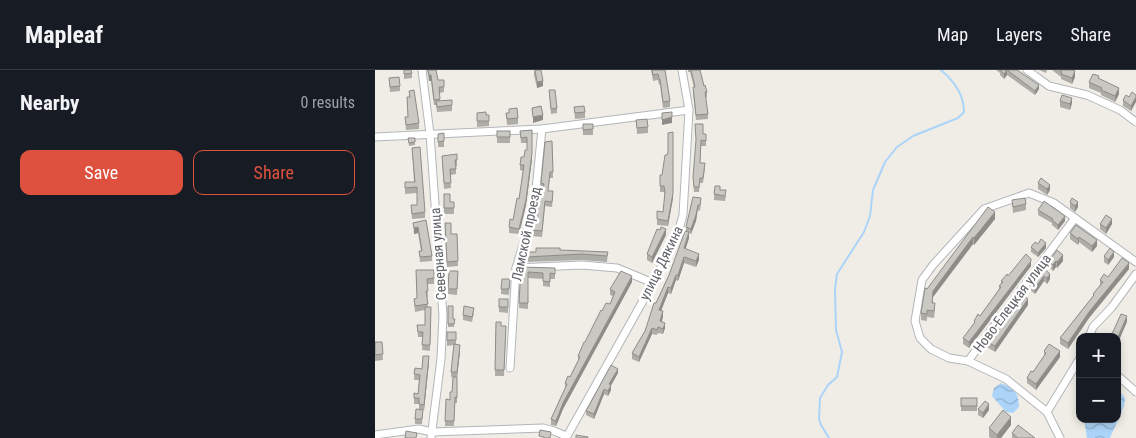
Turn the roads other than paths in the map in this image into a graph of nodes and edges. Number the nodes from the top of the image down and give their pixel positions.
1 (422, 70) edge
2 (682, 70) edge
3 (1027, 70) edge
4 (689, 110) junction
5 (1136, 122) edge
6 (542, 129) junction
7 (430, 134) junction
8 (375, 137) edge
9 (1075, 218) junction
10 (1136, 262) edge
11 (516, 268) junction
12 (1136, 274) edge
13 (653, 283) junction
14 (1091, 333) edge
15 (968, 361) junction
16 (1076, 365) edge
17 (510, 368) dead end
18 (1120, 378) edge
19 (1136, 392) edge
20 (1047, 412) junction
21 (375, 435) edge
22 (432, 435) edge
23 (566, 437) edge
24 (1060, 438) edge

1 - 7 street, Северная улица
2 - 4 street, улица Дякина
3 - 5 street
4 - 6 street
4 - 13 street, улица Дякина
6 - 7 street
6 - 11 street, Ламской проезд
7 - 8 street
7 - 22 street, Северная улица
9 - 10 street
9 - 15 street, Ново-Елецкая улица
9 - 15 street
11 - 13 street
11 - 17 street, Ламской проезд
12 - 14 street
13 - 23 street, улица Дякина
15 - 20 street, Ново-Елецкая улица
16 - 20 street
18 - 19 street
20 - 24 street, Ново-Елецкая улица
21 - 22 street
22 - 23 street

